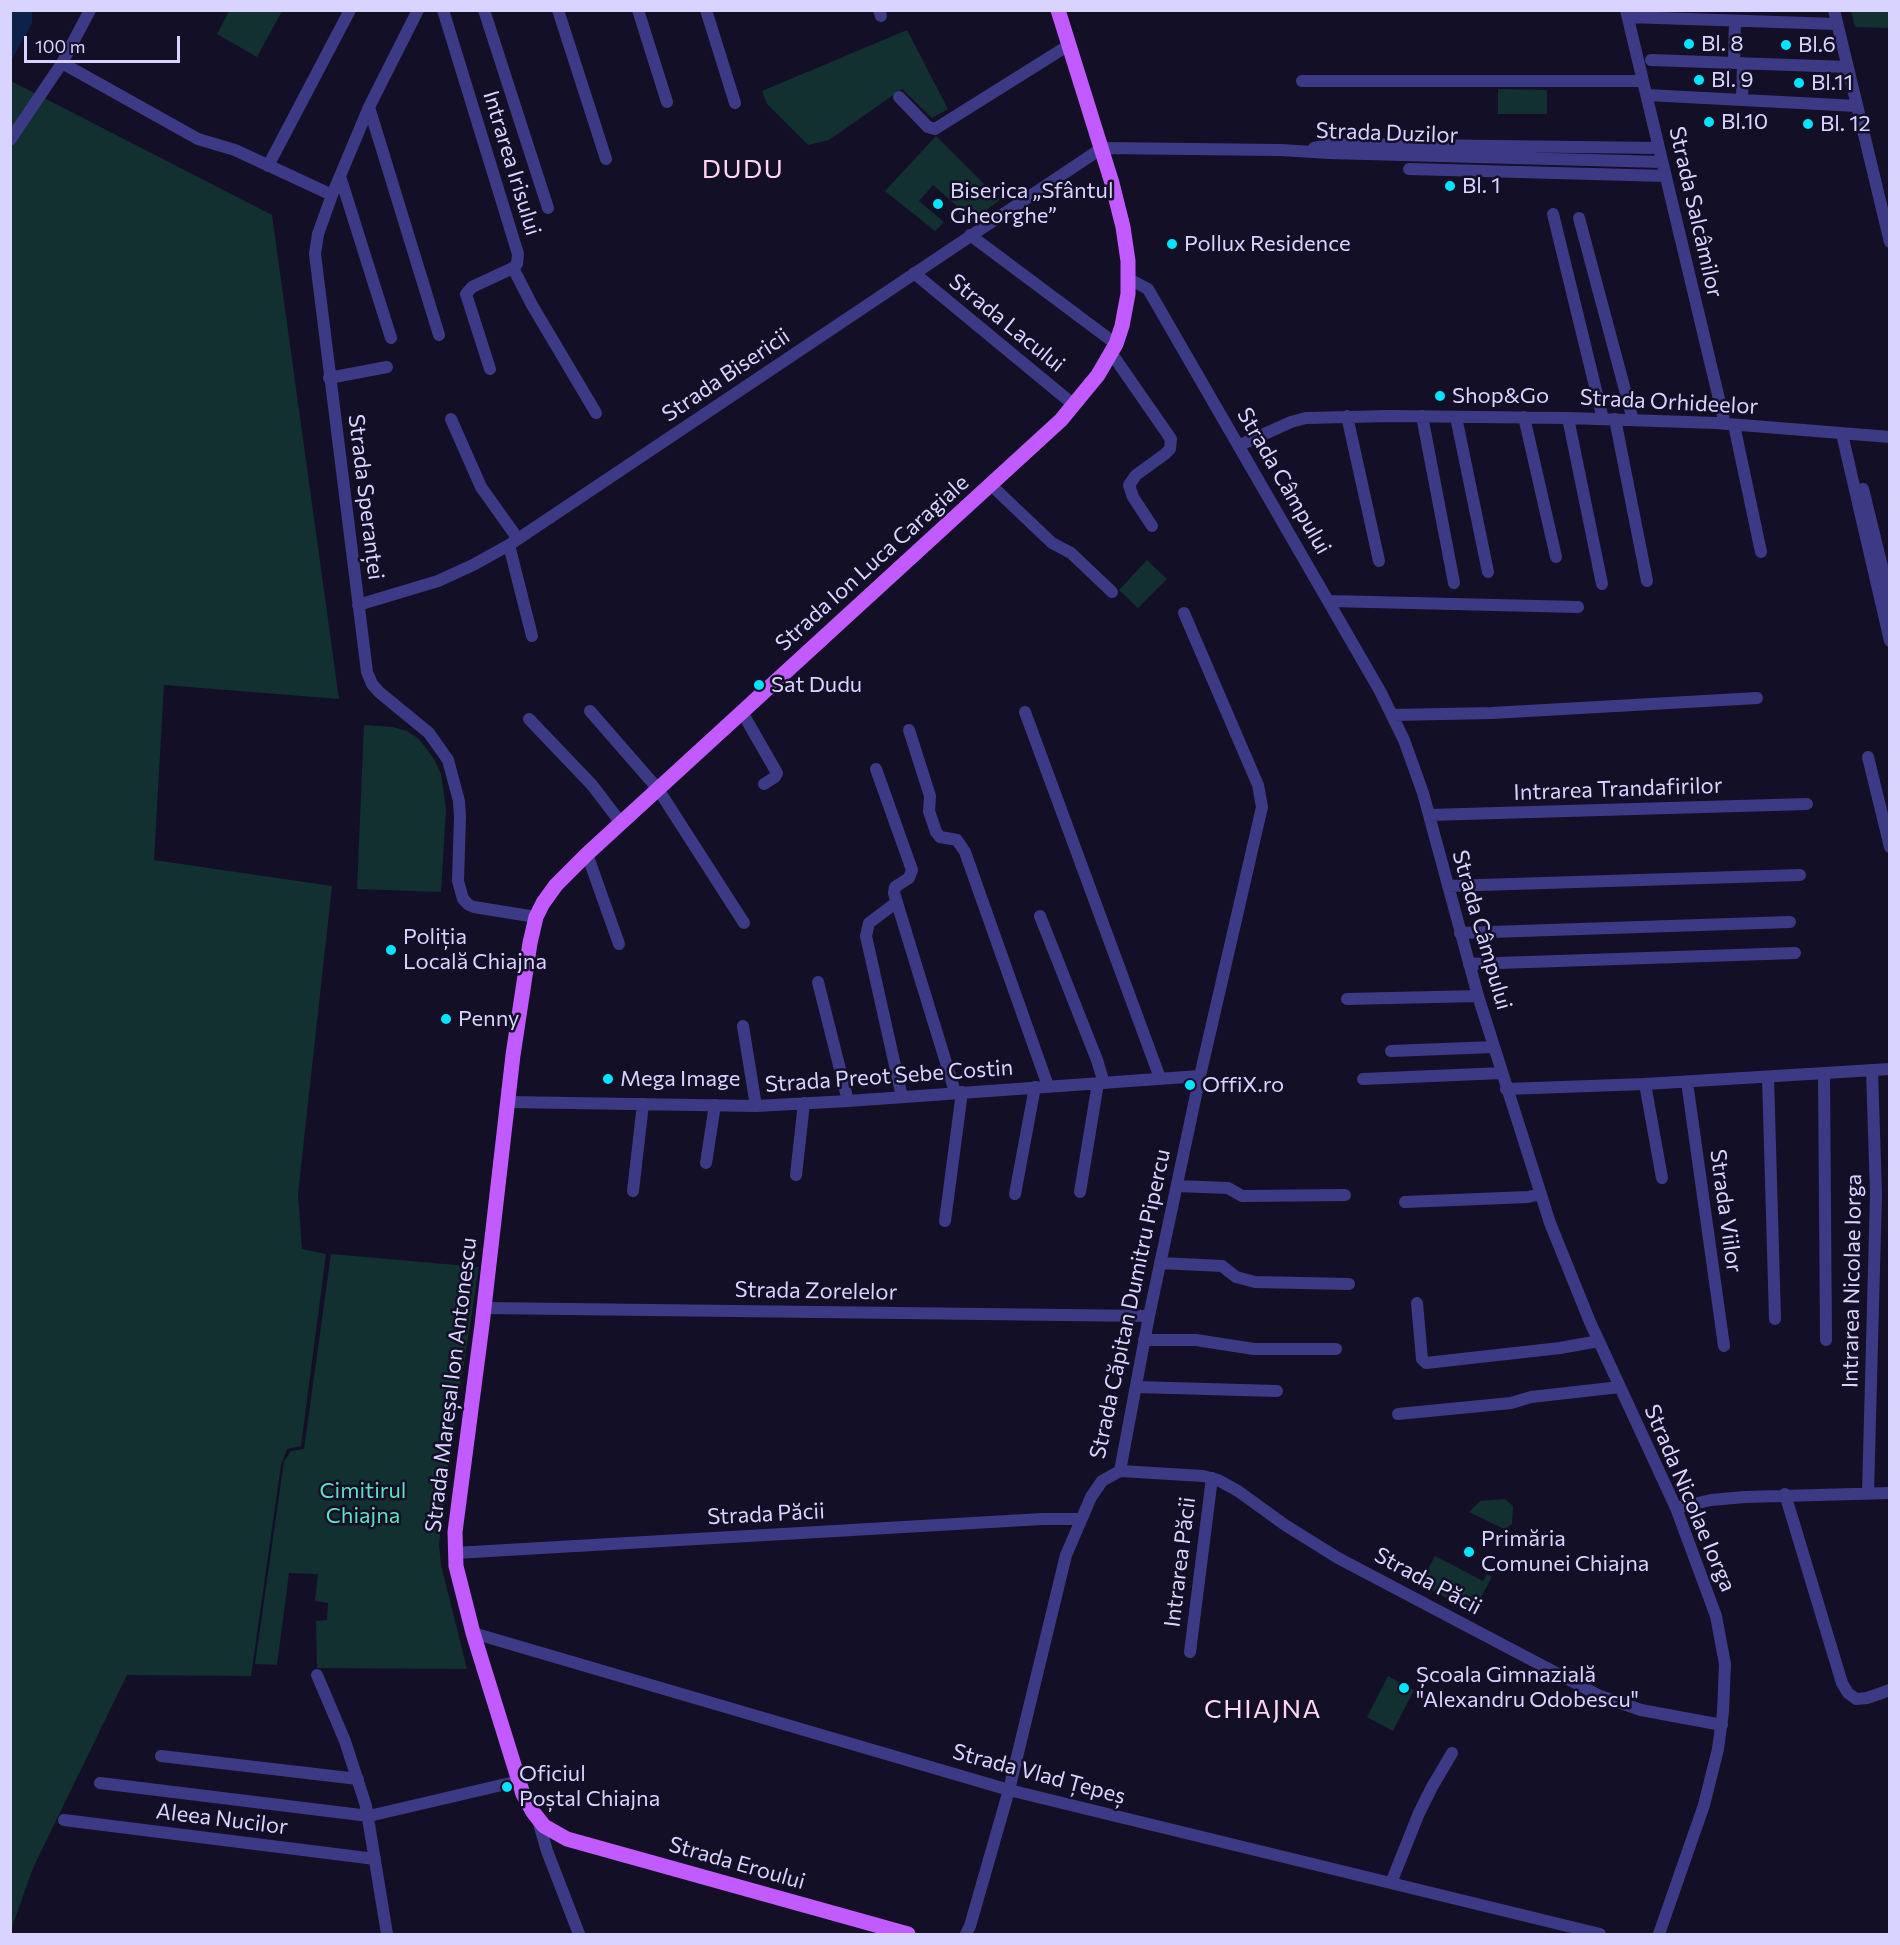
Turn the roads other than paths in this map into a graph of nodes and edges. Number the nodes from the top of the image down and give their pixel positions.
1 (90, 10) edge
2 (350, 10) edge
3 (418, 10) edge
4 (443, 10) edge
5 (484, 10) edge
6 (558, 10) edge
7 (638, 10) edge
8 (706, 10) edge
9 (1058, 10) edge
10 (1834, 10) edge
11 (1627, 14) edge
12 (1730, 17) edge
13 (1837, 24) junction
14 (1069, 45) junction
15 (1651, 60) dead end
16 (62, 63) junction
17 (1738, 63) junction
18 (1847, 67) junction
19 (1302, 81) dead end
20 (1643, 81) junction
21 (1647, 95) junction
22 (899, 97) dead end
23 (1742, 100) junction
24 (667, 102) dead end
25 (735, 103) dead end
26 (1857, 106) junction
27 (369, 107) junction
28 (10, 140) edge
29 (1106, 148) junction
30 (1659, 148) junction
31 (1301, 151) junction
32 (606, 159) dead end
33 (1662, 162) junction
34 (268, 166) junction
35 (1409, 169) dead end
36 (340, 176) junction
37 (1666, 176) junction
38 (332, 195) junction
39 (548, 208) dead end
40 (1553, 214) dead end
41 (1579, 218) dead end
42 (970, 235) junction
43 (1890, 242) edge
44 (513, 268) junction
45 (914, 273) junction
46 (1129, 279) junction
47 (439, 335) dead end
48 (391, 338) dead end
49 (1114, 349) junction
50 (387, 367) dead end
51 (490, 369) dead end
52 (329, 378) junction
53 (1074, 405) junction
54 (596, 413) dead end
55 (1347, 416) junction
56 (1422, 416) junction
57 (1456, 417) junction
58 (1524, 417) junction
59 (1568, 418) junction
60 (451, 419) dead end
61 (1609, 419) junction
62 (1633, 420) junction
63 (1729, 424) junction
64 (1846, 434) junction
65 (1890, 437) edge
66 (1240, 446) junction
67 (991, 485) junction
68 (1152, 526) dead end
69 (514, 542) junction
70 (1761, 552) dead end
71 (1556, 557) dead end
72 (1379, 561) dead end
73 (1488, 572) dead end
74 (1647, 581) dead end
75 (1454, 583) dead end
76 (1602, 584) dead end
77 (1112, 592) dead end
78 (1890, 599) edge
79 (1329, 601) junction
80 (358, 605) junction
81 (1578, 607) dead end
82 (1184, 613) dead end
83 (532, 636) dead end
84 (1890, 641) edge
85 (1757, 698) dead end
86 (590, 711) dead end
87 (1025, 711) dead end
88 (742, 712) junction
89 (1392, 715) junction
90 (529, 719) dead end
91 (909, 730) dead end
92 (1868, 757) dead end
93 (876, 769) dead end
94 (764, 784) dead end
95 (658, 789) junction
96 (1807, 804) dead end
97 (1429, 815) junction
98 (621, 823) junction
99 (1890, 847) edge
100 (587, 854) junction
101 (1800, 875) dead end
102 (1448, 886) junction
103 (897, 902) junction
104 (1040, 916) dead end
105 (536, 917) junction
106 (1790, 922) dead end
107 (744, 923) dead end
108 (1460, 933) junction
109 (619, 944) dead end
110 (1795, 953) dead end
111 (1469, 964) junction
112 (818, 982) dead end
113 (1478, 996) junction
114 (1347, 999) dead end
115 (743, 1026) dead end
116 (1494, 1047) junction
117 (1391, 1051) dead end
118 (1890, 1069) edge
119 (1872, 1070) junction
120 (1502, 1073) junction
121 (1824, 1074) junction
122 (1200, 1076) junction
123 (1768, 1077) junction
124 (1160, 1078) junction
125 (1363, 1079) dead end
126 (1687, 1082) junction
127 (1101, 1083) junction
128 (1645, 1084) junction
129 (1048, 1086) junction
130 (1035, 1087) junction
131 (1506, 1089) junction
132 (959, 1092) junction
133 (902, 1097) junction
134 (848, 1101) junction
135 (508, 1102) junction
136 (804, 1103) junction
137 (643, 1104) junction
138 (715, 1105) junction
139 (756, 1106) junction
140 (706, 1163) dead end
141 (796, 1175) dead end
142 (1662, 1178) dead end
143 (1177, 1186) junction
144 (633, 1191) dead end
145 (1080, 1192) dead end
146 (1015, 1194) dead end
147 (1540, 1194) junction
148 (1344, 1195) dead end
149 (1406, 1202) dead end
150 (945, 1221) dead end
151 (1160, 1263) junction
152 (1349, 1284) dead end
153 (1417, 1304) dead end
154 (484, 1308) junction
155 (1149, 1316) junction
156 (1775, 1319) dead end
157 (1144, 1340) junction
158 (1599, 1341) junction
159 (1826, 1341) dead end
160 (1724, 1346) dead end
161 (1336, 1349) dead end
162 (1136, 1387) junction
163 (1620, 1387) junction
164 (1277, 1391) dead end
165 (1398, 1414) dead end
166 (1120, 1471) junction
167 (1212, 1478) junction
168 (1868, 1493) junction
169 (1890, 1493) edge
170 (1785, 1494) junction
171 (1676, 1508) junction
172 (1080, 1519) junction
173 (455, 1553) junction
174 (473, 1633) junction
175 (1190, 1652) dead end
176 (316, 1675) dead end
177 (1890, 1690) edge
178 (1722, 1725) junction
179 (1452, 1753) dead end
180 (161, 1756) dead end
181 (358, 1779) junction
182 (519, 1781) junction
183 (100, 1783) dead end
184 (1009, 1790) junction
185 (369, 1816) junction
186 (64, 1820) dead end
187 (538, 1820) junction
188 (555, 1834) joint
189 (375, 1859) junction
190 (1391, 1883) junction
191 (387, 1935) edge
192 (579, 1935) edge
193 (908, 1935) edge
194 (966, 1935) edge
195 (1600, 1935) edge
196 (1659, 1935) edge

1 - 16 street
2 - 34 street
3 - 27 street, Strada Speranței
4 - 44 street, Intrarea Irisului
5 - 39 street
6 - 32 street
7 - 24 street
8 - 25 street
9 - 14 main road, Strada Ion Luca Caragiale
10 - 13 street
11 - 12 street
11 - 20 street, Strada Salcâmilor
12 - 13 street
12 - 17 street
13 - 18 street
14 - 22 street
14 - 29 main road, Strada Ion Luca Caragiale
15 - 17 street
16 - 28 street
16 - 34 street
17 - 18 street
17 - 23 street
18 - 26 street
19 - 20 street
20 - 21 street, Strada Salcâmilor
21 - 23 street
21 - 30 street, Strada Salcâmilor
23 - 26 street
26 - 43 street
27 - 36 street, Strada Speranței
27 - 47 street
29 - 31 street, Strada Duzilor
29 - 42 street, Strada Bisericii
29 - 46 main road, Strada Ion Luca Caragiale
30 - 31 street
30 - 33 street, Strada Salcâmilor
31 - 33 street, Strada Duzilor
33 - 37 street, Strada Salcâmilor
34 - 38 street
35 - 37 street
36 - 38 street, Strada Speranței
36 - 48 street
37 - 63 street, Strada Salcâmilor
38 - 52 street, Strada Speranței
40 - 61 street
41 - 62 street
42 - 45 street, Strada Bisericii
42 - 49 street
44 - 51 street, Intrarea Irisului
44 - 54 street
45 - 53 street, Strada Lacului
45 - 69 street, Strada Bisericii
46 - 49 main road, Strada Ion Luca Caragiale
46 - 66 street, Strada Câmpului
49 - 53 main road, Strada Ion Luca Caragiale
49 - 68 street
50 - 52 street
52 - 80 street, Strada Speranței
53 - 67 main road, Strada Ion Luca Caragiale
55 - 56 street, Strada Orhideelor
55 - 66 street, Strada Orhideelor
55 - 72 street
56 - 57 street, Strada Orhideelor
56 - 75 street
57 - 58 street, Strada Orhideelor
57 - 73 street
58 - 59 street, Strada Orhideelor
58 - 71 street
59 - 61 street, Strada Orhideelor
59 - 76 street
60 - 69 street
61 - 62 street, Strada Orhideelor
61 - 74 street
62 - 63 street, Strada Orhideelor
63 - 64 street, Strada Orhideelor
63 - 70 street, Strada Salcâmilor
64 - 65 street, Strada Orhideelor
64 - 78 street
64 - 84 street
66 - 79 street, Strada Câmpului
67 - 77 street
67 - 88 main road, Strada Ion Luca Caragiale
69 - 80 street, Strada Bisericii
69 - 83 street
79 - 81 street
79 - 89 street, Strada Câmpului
80 - 105 street, Strada Speranței
82 - 122 street, Strada Căpitan Dumitru Pipercu
85 - 89 street
86 - 95 street
87 - 124 street
88 - 94 street
88 - 95 main road, Strada Ion Luca Caragiale
89 - 97 street, Strada Câmpului
90 - 98 street
91 - 129 street
92 - 99 street
93 - 103 street
95 - 98 main road, Strada Ion Luca Caragiale
95 - 107 street
96 - 97 street, Intrarea Trandafirilor
97 - 102 street, Strada Câmpului
98 - 100 main road, Strada Ion Luca Caragiale
100 - 105 main road, Strada Ion Luca Caragiale
100 - 109 street
101 - 102 street
102 - 108 street, Strada Câmpului
103 - 132 street
103 - 133 street
104 - 127 street
105 - 135 main road, Strada Ion Luca Caragiale
106 - 108 street
108 - 111 street, Strada Câmpului
110 - 111 street
111 - 113 street, Strada Câmpului
112 - 134 street
113 - 114 street
113 - 116 street, Strada Câmpului
115 - 139 street
116 - 117 street
116 - 120 street, Strada Câmpului
118 - 119 street
119 - 121 street
119 - 168 street, Intrarea Nicolae Iorga
120 - 125 street
120 - 131 street, Strada Câmpului
121 - 123 street
121 - 159 street
122 - 124 street, Strada Preot Sebe Costin
122 - 143 street, Strada Căpitan Dumitru Pipercu
123 - 126 street
123 - 156 street
124 - 127 street, Strada Preot Sebe Costin
126 - 128 street
126 - 160 street, Strada Viilor
127 - 129 street, Strada Preot Sebe Costin
127 - 145 street
128 - 131 street
128 - 142 street
129 - 130 street, Strada Preot Sebe Costin
130 - 132 street, Strada Preot Sebe Costin
130 - 146 street
131 - 147 street, Strada Nicolae Iorga
132 - 133 street, Strada Preot Sebe Costin
132 - 150 street
133 - 134 street, Strada Preot Sebe Costin
134 - 136 street, Strada Preot Sebe Costin
135 - 137 street, Strada Preot Sebe Costin
135 - 154 main road, Strada Mareșal Ion Antonescu
136 - 139 street, Strada Preot Sebe Costin
136 - 141 street
137 - 138 street, Strada Preot Sebe Costin
137 - 144 street
138 - 139 street, Strada Preot Sebe Costin
138 - 140 street
143 - 148 street
143 - 151 street, Strada Căpitan Dumitru Pipercu
147 - 149 street
147 - 158 street, Strada Nicolae Iorga
151 - 152 street
151 - 155 street, Strada Căpitan Dumitru Pipercu
153 - 158 street
154 - 155 street, Strada Zorelelor
154 - 173 main road, Strada Mareșal Ion Antonescu
155 - 157 street, Strada Căpitan Dumitru Pipercu
157 - 161 street
157 - 162 street, Strada Căpitan Dumitru Pipercu
158 - 163 street, Strada Nicolae Iorga
162 - 164 street
162 - 166 street, Strada Căpitan Dumitru Pipercu
163 - 165 street
163 - 171 street, Strada Nicolae Iorga
166 - 167 street, Strada Păcii
166 - 172 street, Strada Căpitan Dumitru Pipercu
167 - 175 street, Intrarea Păcii
167 - 178 street, Strada Păcii
168 - 169 street
168 - 170 street
170 - 171 street
170 - 177 street
171 - 178 street, Strada Nicolae Iorga
172 - 173 street, Strada Păcii
172 - 184 street, Strada Căpitan Dumitru Pipercu
173 - 174 main road, Strada Mareșal Ion Antonescu
174 - 182 main road, Strada Mareșal Ion Antonescu
174 - 184 street, Strada Vlad Țepeș
176 - 181 street
178 - 196 street, Strada Nicolae Iorga
179 - 190 street
180 - 181 street
181 - 185 street
182 - 185 street, Aleea Nucilor
182 - 187 main road, Strada Mareșal Ion Antonescu
183 - 185 street, Aleea Nucilor
184 - 190 street, Strada Vlad Țepeș
184 - 194 street, Strada Căpitan Dumitru Pipercu
185 - 189 street
186 - 189 street, Aleea Nucilor
187 - 188 main road, Strada Mareșal Ion Antonescu
187 - 192 street
188 - 193 main road, Strada Eroului
189 - 191 street
190 - 195 street, Strada Vlad Țepeș

